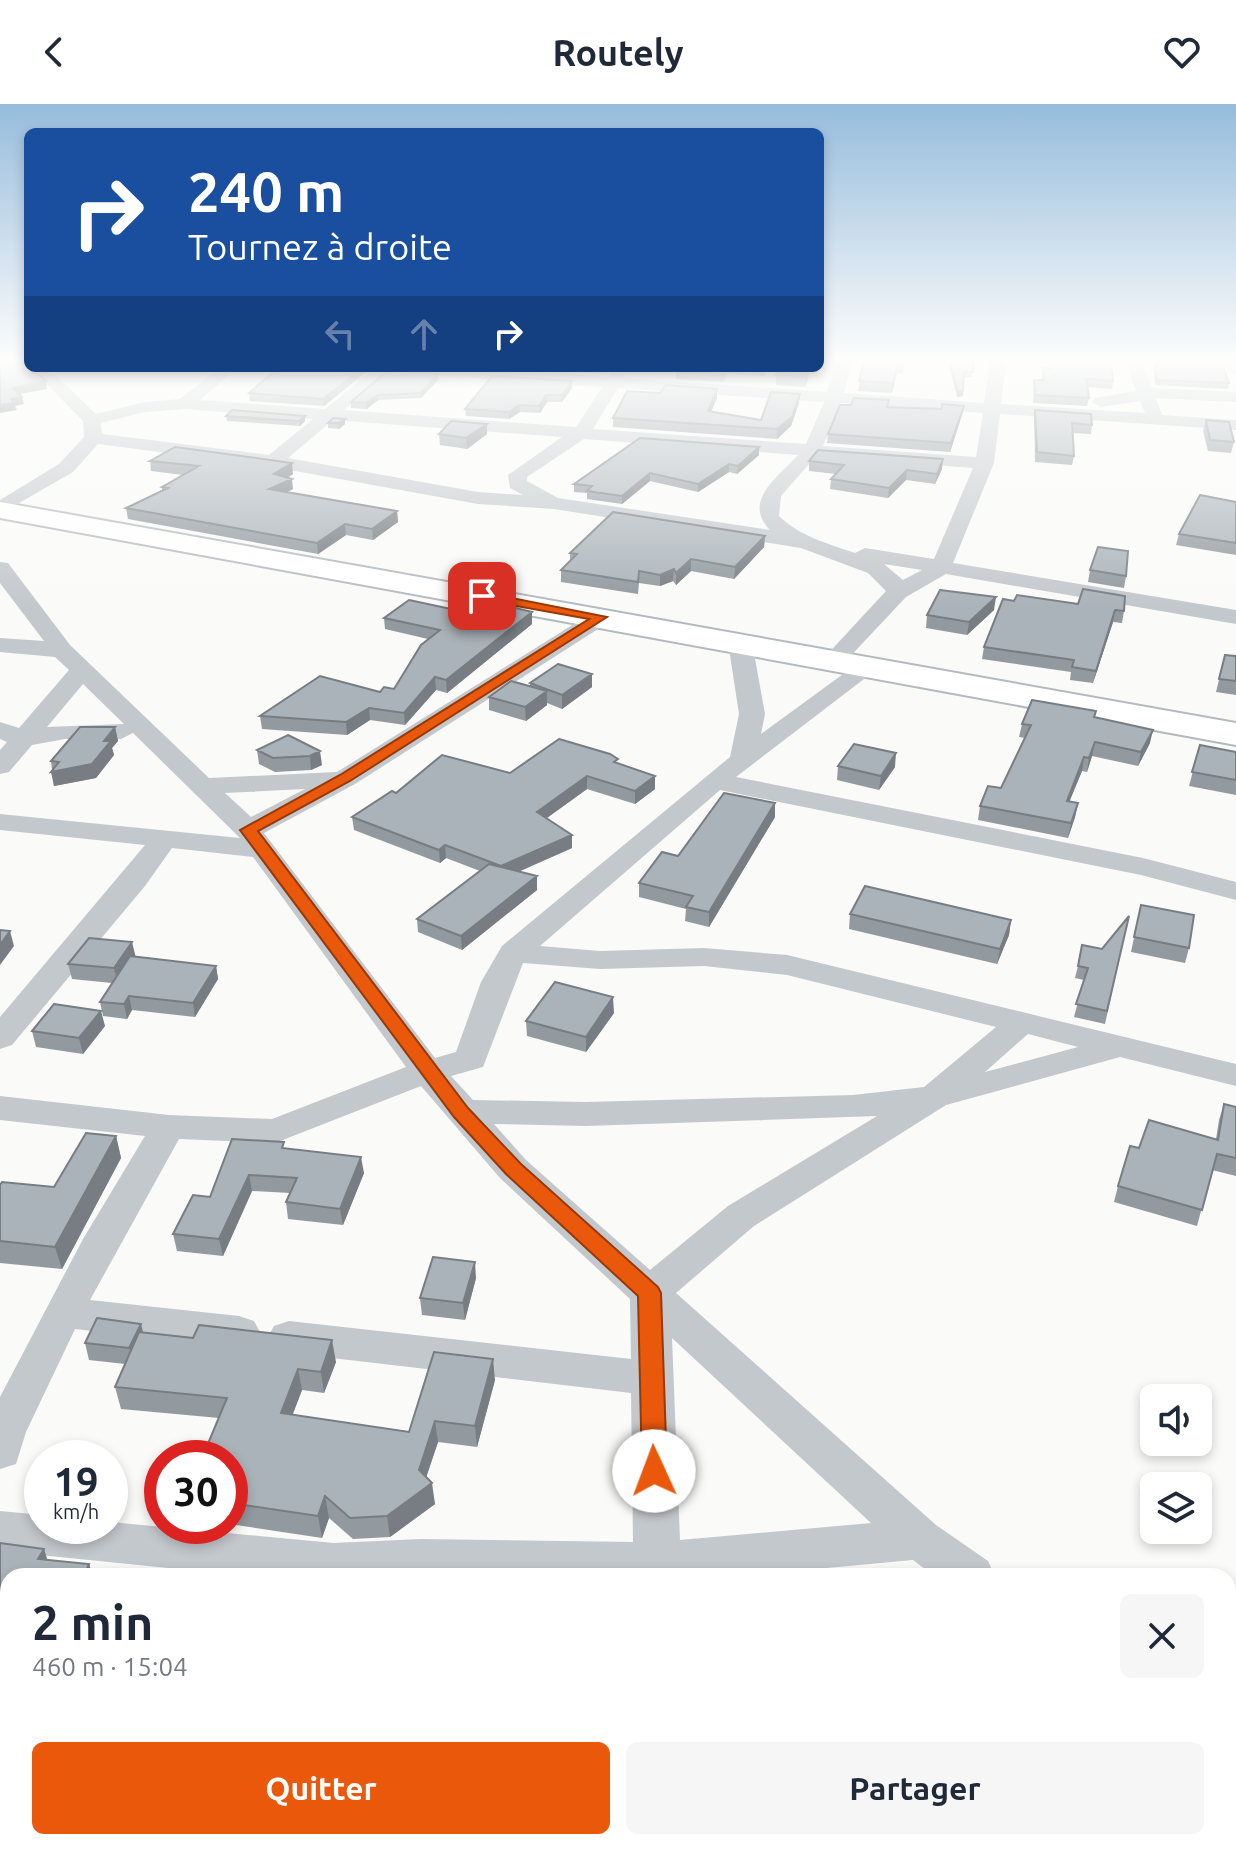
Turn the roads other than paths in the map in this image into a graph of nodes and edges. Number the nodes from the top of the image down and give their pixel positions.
1 (83, 443) edge
2 (174, 443) edge
3 (292, 443) edge
4 (565, 443) edge
5 (727, 443) edge
6 (814, 443) edge
7 (988, 443) edge
8 (811, 450) junction
9 (273, 461) junction
10 (985, 463) junction
11 (518, 475) junction
12 (424, 486) junction
13 (554, 503) junction
14 (0, 509) edge
15 (805, 542) junction
16 (0, 568) edge
17 (940, 569) junction
18 (898, 592) junction
19 (601, 617) junction
20 (1236, 617) edge
21 (740, 642) junction
22 (0, 645) edge
23 (73, 659) junction
24 (835, 659) junction
25 (869, 666) junction
26 (43, 717) junction
27 (0, 723) edge
28 (144, 731) junction
29 (11, 734) edge
30 (1236, 734) edge
31 (742, 761) junction
32 (0, 766) edge
33 (345, 778) junction
34 (714, 781) junction
35 (204, 786) junction
36 (0, 822) edge
37 (164, 839) junction
38 (255, 839) junction
39 (1236, 891) edge
40 (513, 953) junction
41 (1022, 1022) junction
42 (0, 1038) edge
43 (1121, 1046) junction
44 (427, 1071) junction
45 (1236, 1075) edge
46 (934, 1097) junction
47 (0, 1108) edge
48 (461, 1112) junction
49 (169, 1127) junction
50 (650, 1293) junction
51 (63, 1312) junction
52 (651, 1378) junction
53 (0, 1451) edge
54 (0, 1531) edge
55 (920, 1539) junction
56 (608, 1568) edge
57 (655, 1568) edge
58 (672, 1568) edge
59 (960, 1568) edge

1 - 14 street
2 - 9 street
3 - 9 street
4 - 11 street
5 - 8 street
6 - 8 street
7 - 10 street
8 - 10 street
8 - 15 street
9 - 12 street
10 - 17 street
11 - 12 street
11 - 13 street
12 - 13 street
13 - 15 street
14 - 19 main road
15 - 17 street
15 - 18 street
16 - 23 street
17 - 18 street
17 - 20 street
18 - 24 street
19 - 21 main road
19 - 33 street
21 - 24 main road
21 - 31 street
22 - 23 street
23 - 26 street
23 - 28 street
24 - 25 main road
25 - 30 main road
25 - 31 street
26 - 27 street
26 - 29 street
28 - 29 street
28 - 35 street
29 - 32 street
31 - 34 street
33 - 35 street
33 - 38 street
34 - 39 street
34 - 40 street
35 - 38 street
36 - 37 street
37 - 38 street
37 - 42 street
38 - 44 street
40 - 41 street
40 - 44 street
41 - 43 street
41 - 46 street
43 - 45 street
43 - 46 street
44 - 48 street
44 - 49 street
46 - 48 street
46 - 50 street
47 - 49 street
48 - 50 street
49 - 51 street
50 - 52 street
50 - 55 street
51 - 52 street
51 - 53 street
52 - 57 street
54 - 56 street
55 - 58 street
55 - 59 street

